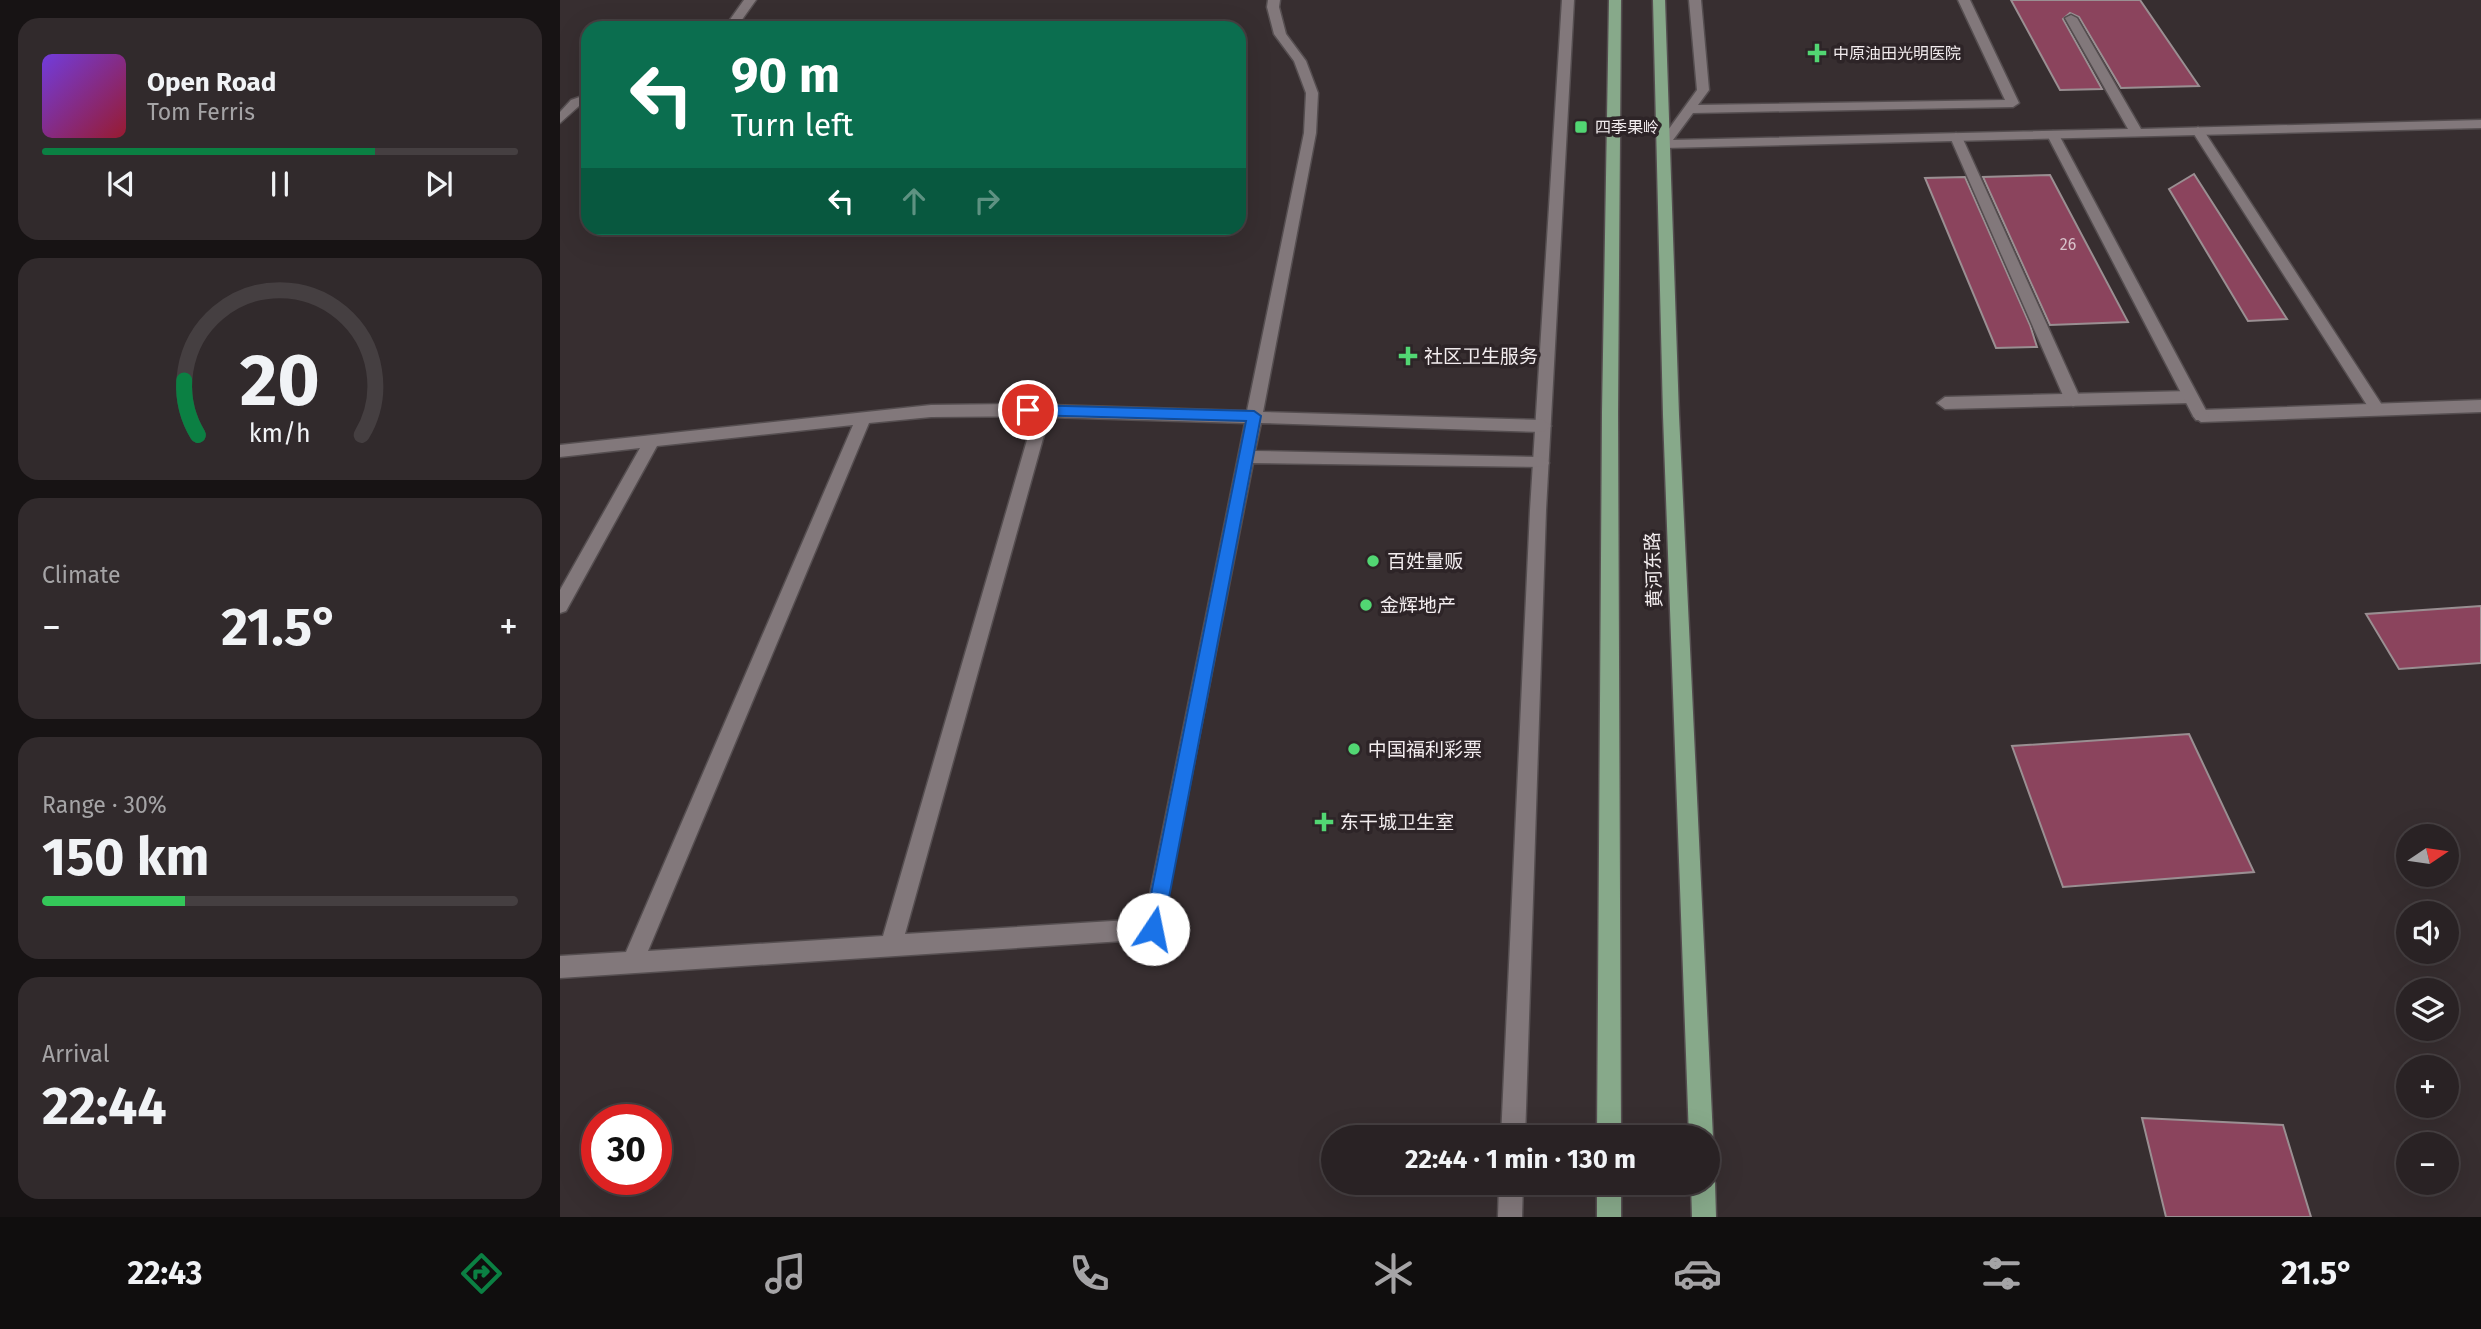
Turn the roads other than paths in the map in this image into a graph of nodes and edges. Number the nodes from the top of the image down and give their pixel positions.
1 (750, 0) edge
2 (1274, 0) edge
3 (1568, 0) edge
4 (1615, 0) edge
5 (1659, 0) edge
6 (1695, 0) edge
7 (1964, 0) edge
8 (2071, 18) dead end
9 (735, 21) edge
10 (581, 101) edge
11 (1691, 109) junction
12 (560, 119) edge
13 (2481, 124) edge
14 (2198, 131) junction
15 (2137, 132) junction
16 (2053, 135) junction
17 (1956, 137) junction
18 (1664, 144) junction
19 (2190, 397) junction
20 (2073, 400) junction
21 (1945, 403) dead end
22 (2481, 406) edge
23 (2377, 409) junction
24 (1043, 411) junction
25 (1254, 416) junction
26 (863, 419) junction
27 (1543, 426) junction
28 (652, 441) junction
29 (560, 451) edge
30 (1246, 457) junction
31 (1541, 463) junction
32 (560, 606) edge
33 (891, 946) junction
34 (632, 963) junction
35 (560, 967) edge
36 (1514, 1125) edge
37 (1609, 1125) edge
38 (1700, 1125) edge
39 (1511, 1195) edge
40 (1609, 1195) edge
41 (1703, 1195) edge
42 (1510, 1217) edge
43 (1609, 1217) edge
44 (1704, 1217) edge

1 - 9 street
2 - 25 street
3 - 27 street
4 - 37 main road
5 - 18 main road, 黄河东路
6 - 11 street
7 - 11 street
8 - 15 street
10 - 12 street
11 - 18 street
13 - 14 street
14 - 15 street
14 - 23 street
15 - 16 street
16 - 17 street
16 - 19 street
17 - 18 street
17 - 20 street
18 - 38 main road, 黄河东路
19 - 20 street
19 - 23 street
20 - 21 street
22 - 23 street
24 - 25 street
24 - 26 street
24 - 33 street
25 - 27 street
25 - 30 street
26 - 28 street
26 - 34 street
27 - 31 street
28 - 29 street
28 - 32 street
30 - 31 street
30 - 33 street
31 - 36 street
33 - 34 street
34 - 35 street
39 - 42 street
40 - 43 main road
41 - 44 main road

